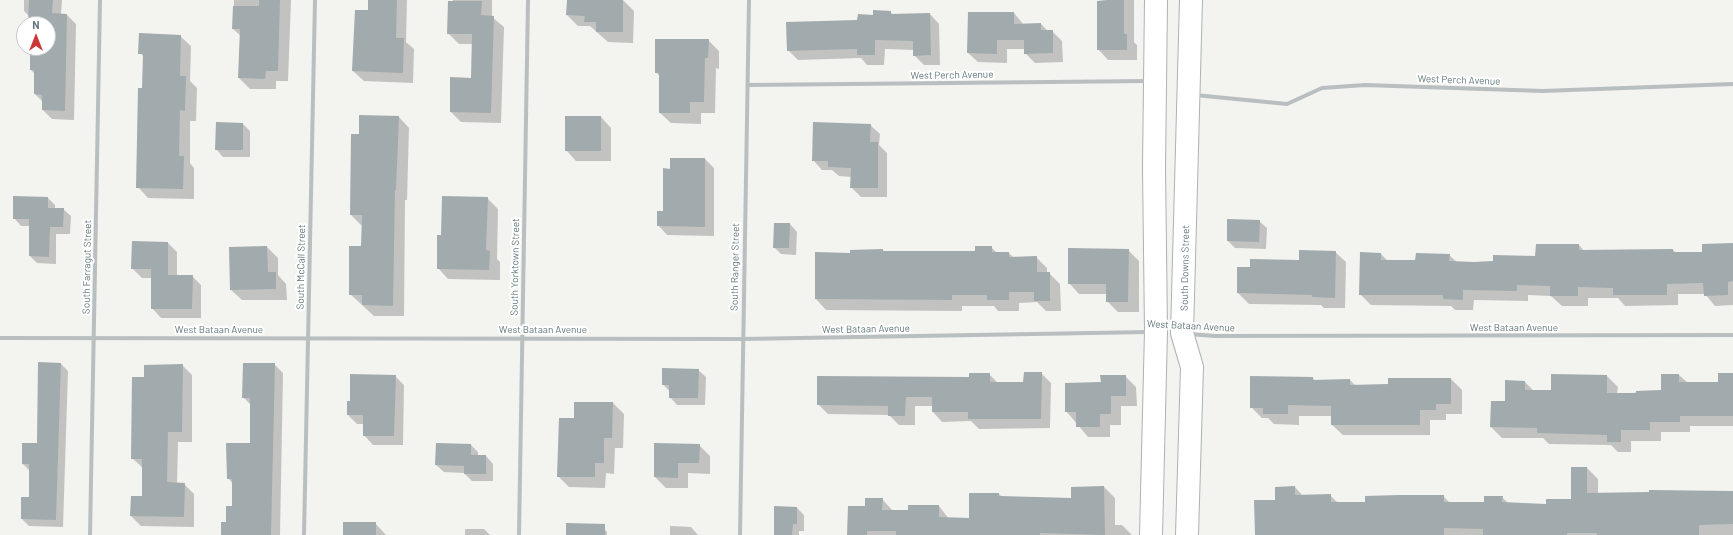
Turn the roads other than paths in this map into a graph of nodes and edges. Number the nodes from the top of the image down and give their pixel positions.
1 (100, 0) edge
2 (315, 0) edge
3 (528, 0) edge
4 (749, 0) edge
5 (1156, 0) edge
6 (1190, 0) edge
7 (1156, 81) junction
8 (1733, 84) edge
9 (748, 85) junction
10 (1189, 94) junction
11 (1169, 332) junction
12 (1733, 336) edge
13 (0, 338) edge
14 (94, 338) junction
15 (308, 338) junction
16 (522, 338) junction
17 (742, 339) junction
18 (90, 535) edge
19 (304, 535) edge
20 (519, 535) edge
21 (740, 535) edge
22 (1151, 535) edge
23 (1187, 535) edge

1 - 14 street, South Farragut Street
2 - 15 street, South McCall Street
3 - 16 street, South Yorktown Street
4 - 9 street, South Ranger Street
5 - 7 main road, South Downs Street
6 - 10 main road, South Downs Street
7 - 9 street, West Perch Avenue
7 - 11 main road, South Downs Street
8 - 10 street, West Perch Avenue
9 - 17 street, South Ranger Street
10 - 11 main road, South Downs Street
11 - 12 street, West Bataan Avenue
11 - 17 street, West Bataan Avenue
11 - 22 main road, South Downs Street
11 - 23 main road, South Downs Street
13 - 14 street, West Bataan Avenue
14 - 15 street, West Bataan Avenue
14 - 18 street, South Farragut Street
15 - 16 street, West Bataan Avenue
15 - 19 street, South McCall Street
16 - 17 street, West Bataan Avenue
16 - 20 street, South Yorktown Street
17 - 21 street, South Ranger Street

